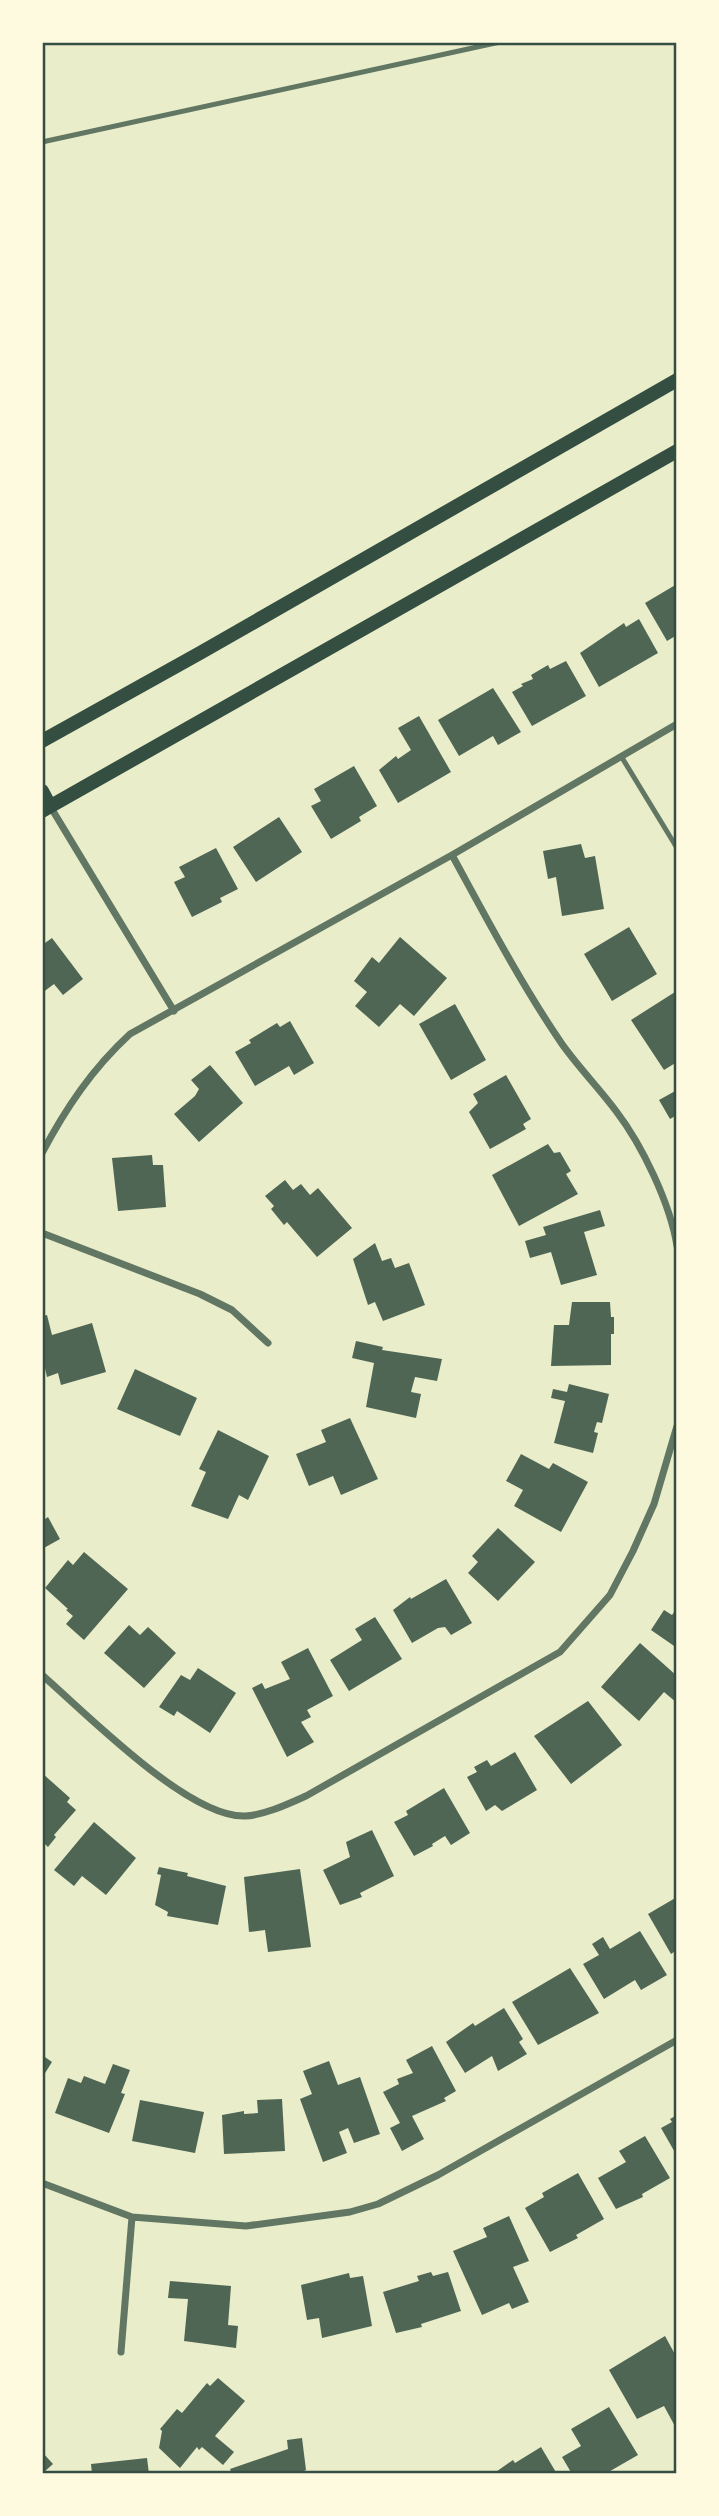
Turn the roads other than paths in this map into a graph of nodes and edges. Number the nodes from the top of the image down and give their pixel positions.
1 (500, 42) edge
2 (42, 142) edge
3 (677, 380) edge
4 (677, 451) edge
5 (677, 724) edge
6 (42, 741) edge
7 (621, 756) junction
8 (42, 791) edge
9 (46, 809) edge
10 (677, 848) edge
11 (452, 855) junction
12 (174, 1011) junction
13 (42, 1153) edge
14 (42, 1233) edge
15 (677, 1246) edge
16 (268, 1343) dead end
17 (677, 1426) edge
18 (42, 1675) edge
19 (677, 2040) edge
20 (42, 2183) edge
21 (132, 2217) junction
22 (121, 2352) dead end

1 - 2 lane
3 - 6 main road
4 - 9 main road
5 - 7 street
7 - 10 lane
7 - 11 street
8 - 9 main road
9 - 12 street
11 - 12 street
11 - 15 street
12 - 13 street
14 - 16 street
17 - 18 street
19 - 21 street
20 - 21 street
21 - 22 street

